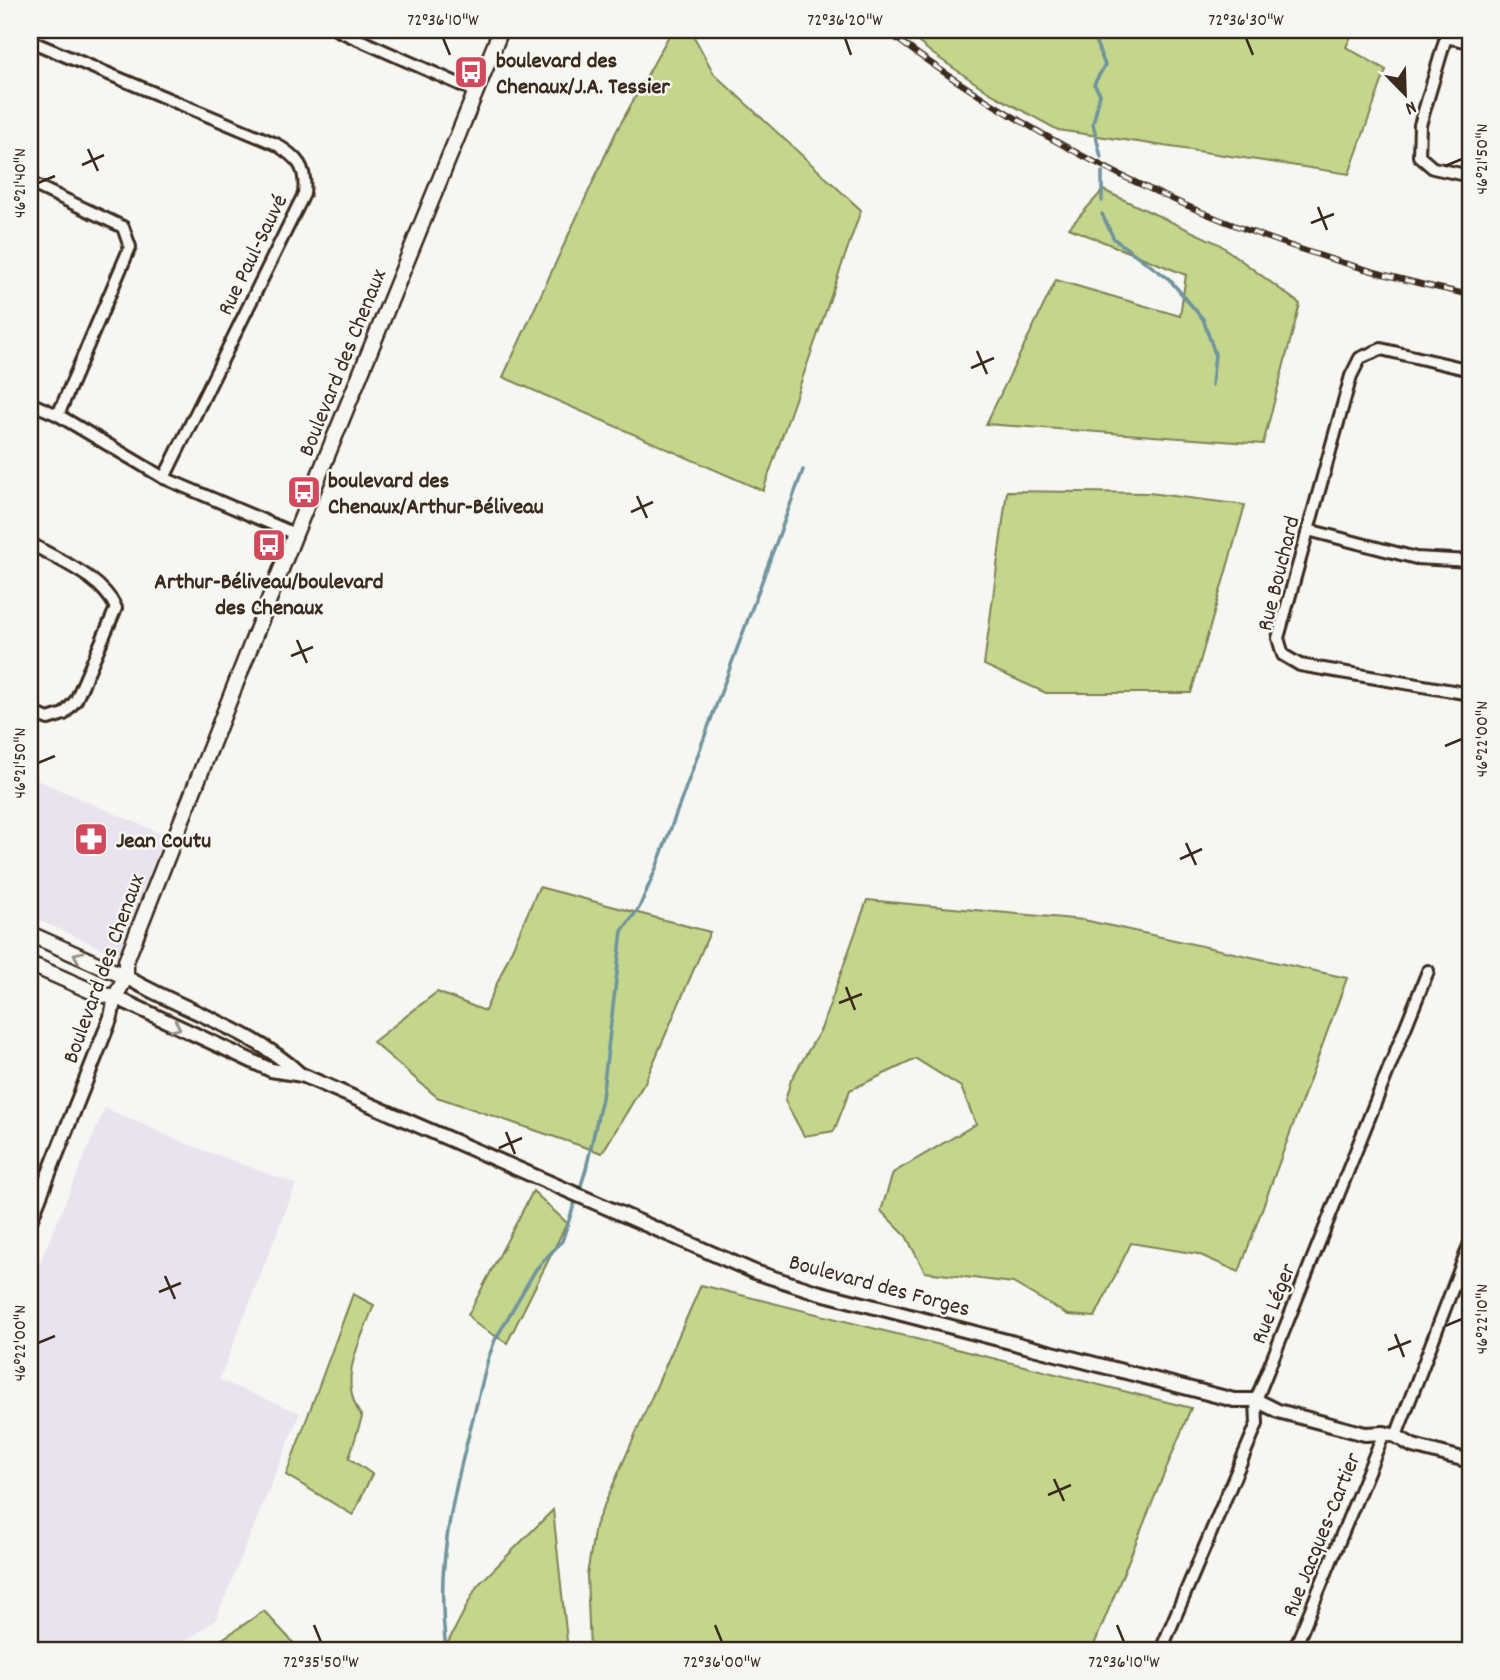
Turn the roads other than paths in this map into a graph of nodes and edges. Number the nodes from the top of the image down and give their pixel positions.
1 (337, 30) edge
2 (501, 30) edge
3 (1447, 33) edge
4 (359, 34) edge
5 (30, 41) edge
6 (1470, 42) edge
7 (477, 92) junction
8 (1470, 176) edge
9 (30, 183) edge
10 (1470, 370) edge
11 (30, 402) edge
12 (58, 415) junction
13 (164, 478) junction
14 (1308, 530) junction
15 (295, 534) junction
16 (30, 543) edge
17 (1470, 561) edge
18 (1470, 694) edge
19 (30, 711) edge
20 (30, 934) edge
21 (30, 964) edge
22 (1428, 971) dead end
23 (127, 977) junction
24 (115, 997) junction
25 (302, 1075) junction
26 (30, 1221) edge
27 (1470, 1243) edge
28 (1256, 1400) junction
29 (1390, 1434) junction
30 (1470, 1461) edge
31 (1161, 1650) edge
32 (1294, 1650) edge

1 - 4 street
2 - 7 main road, Boulevard des Chenaux
3 - 6 street
3 - 8 street
4 - 7 street
5 - 13 street, Rue Paul-Sauvé
7 - 15 main road, Boulevard des Chenaux
9 - 12 street
10 - 14 street, Rue Bouchard
11 - 12 street
12 - 13 street
13 - 15 street
14 - 17 street
14 - 18 street, Rue Bouchard
15 - 23 main road, Boulevard des Chenaux
16 - 19 street
23 -> 20 main road, Boulevard des Forges
21 - 24 main road, Boulevard des Forges
22 - 28 street, Rue Léger
23 - 24 main road, Boulevard des Chenaux
23 - 25 street, Boulevard des Forges
24 -> 25 street, Boulevard des Forges
24 - 26 street, Boulevard des Chenaux
25 - 28 street, Boulevard des Forges
27 - 29 street, Rue Jacques-Cartier
28 - 29 street, Boulevard des Forges
28 - 31 street, Rue Léger
29 - 30 street, Boulevard des Forges
29 - 32 street, Rue Jacques-Cartier

